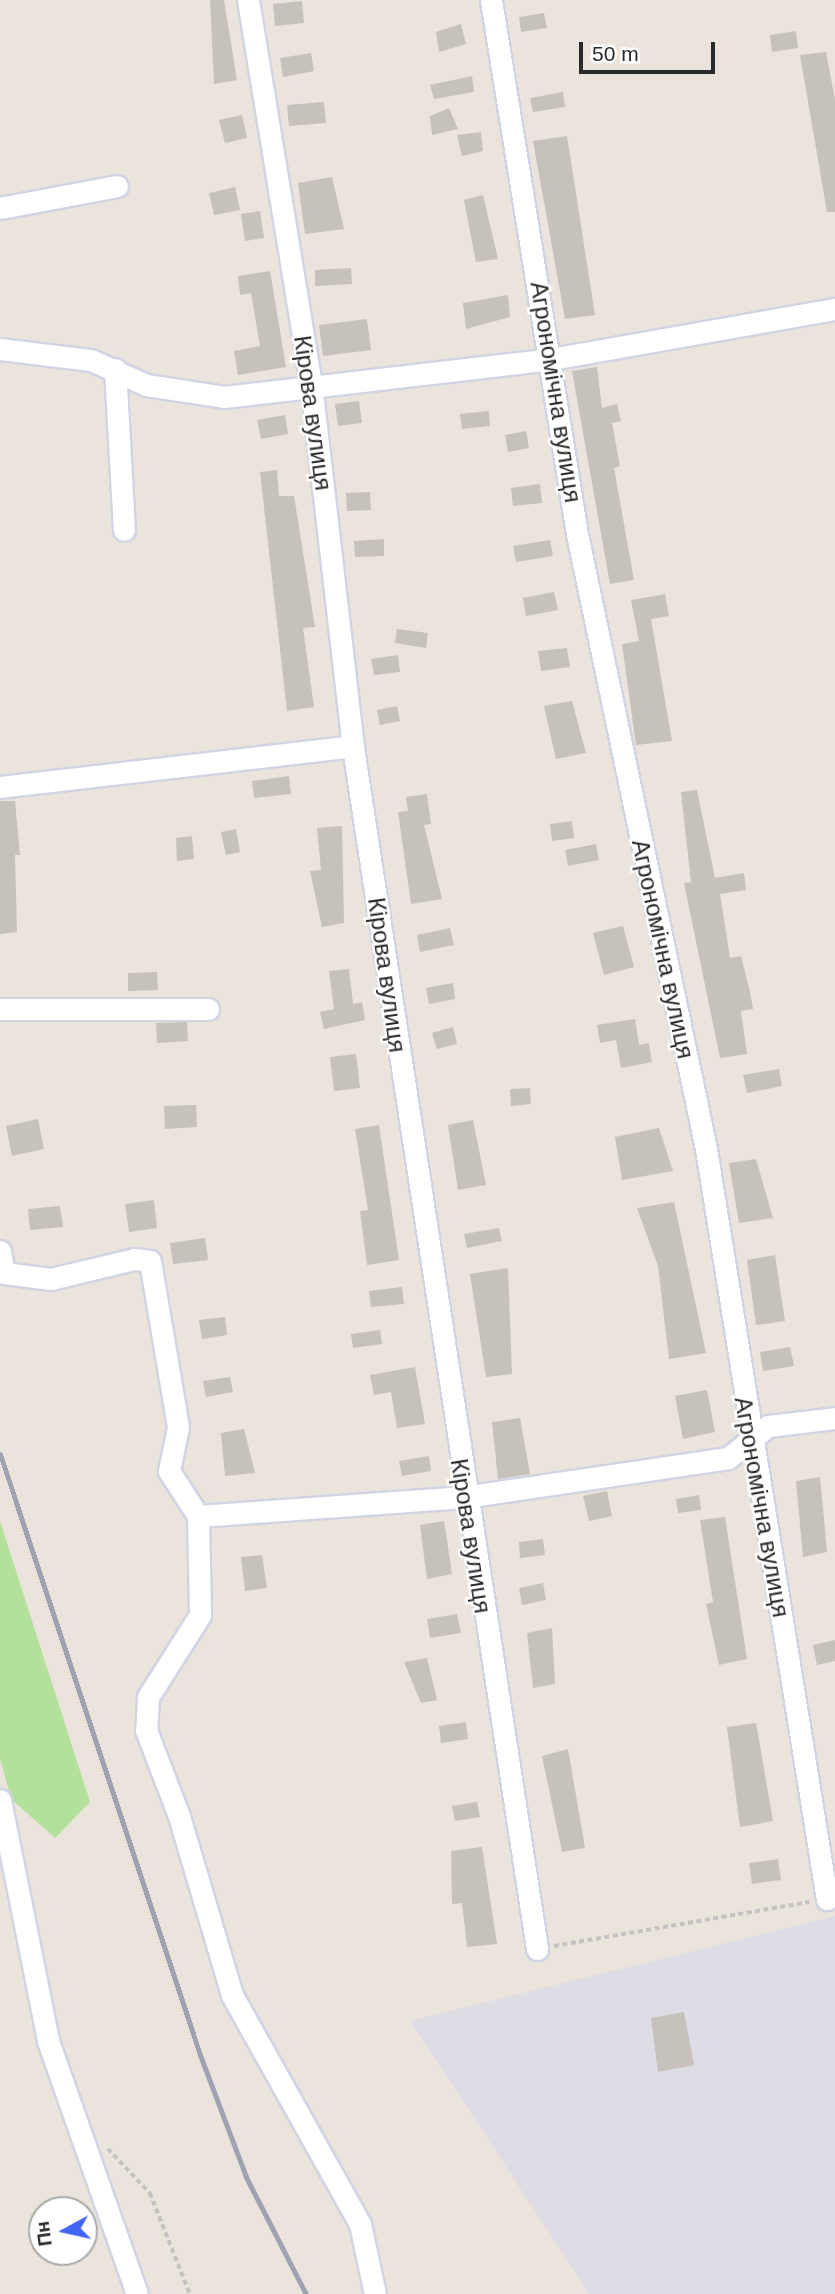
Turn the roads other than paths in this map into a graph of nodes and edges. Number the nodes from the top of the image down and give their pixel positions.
1 (248, 0) edge
2 (491, 0) edge
3 (117, 186) dead end
4 (0, 208) edge
5 (835, 309) edge
6 (0, 349) edge
7 (551, 359) junction
8 (115, 369) junction
9 (311, 384) junction
10 (124, 530) dead end
11 (353, 746) junction
12 (0, 787) edge
13 (0, 1009) edge
14 (208, 1009) dead end
15 (0, 1251) edge
16 (835, 1418) edge
17 (750, 1438) junction
18 (464, 1497) junction
19 (198, 1516) junction
20 (0, 1800) edge
21 (827, 1899) road end
22 (537, 1949) road end
23 (137, 2294) edge
24 (375, 2294) edge

1 - 9 street, Кірова вулиця
2 - 7 street, Агрономічна вулиця
3 - 4 street
5 - 7 street
6 - 8 street
7 - 9 street
7 - 17 street, Агрономічна вулиця
8 - 9 street
8 - 10 street
9 - 11 street, Кірова вулиця
11 - 12 street
11 - 18 street, Кірова вулиця
13 - 14 street
15 - 19 street
16 - 17 street
17 - 18 street
17 - 21 street, Агрономічна вулиця
18 - 19 street
18 - 22 street, Кірова вулиця
19 - 24 street
20 - 23 street

